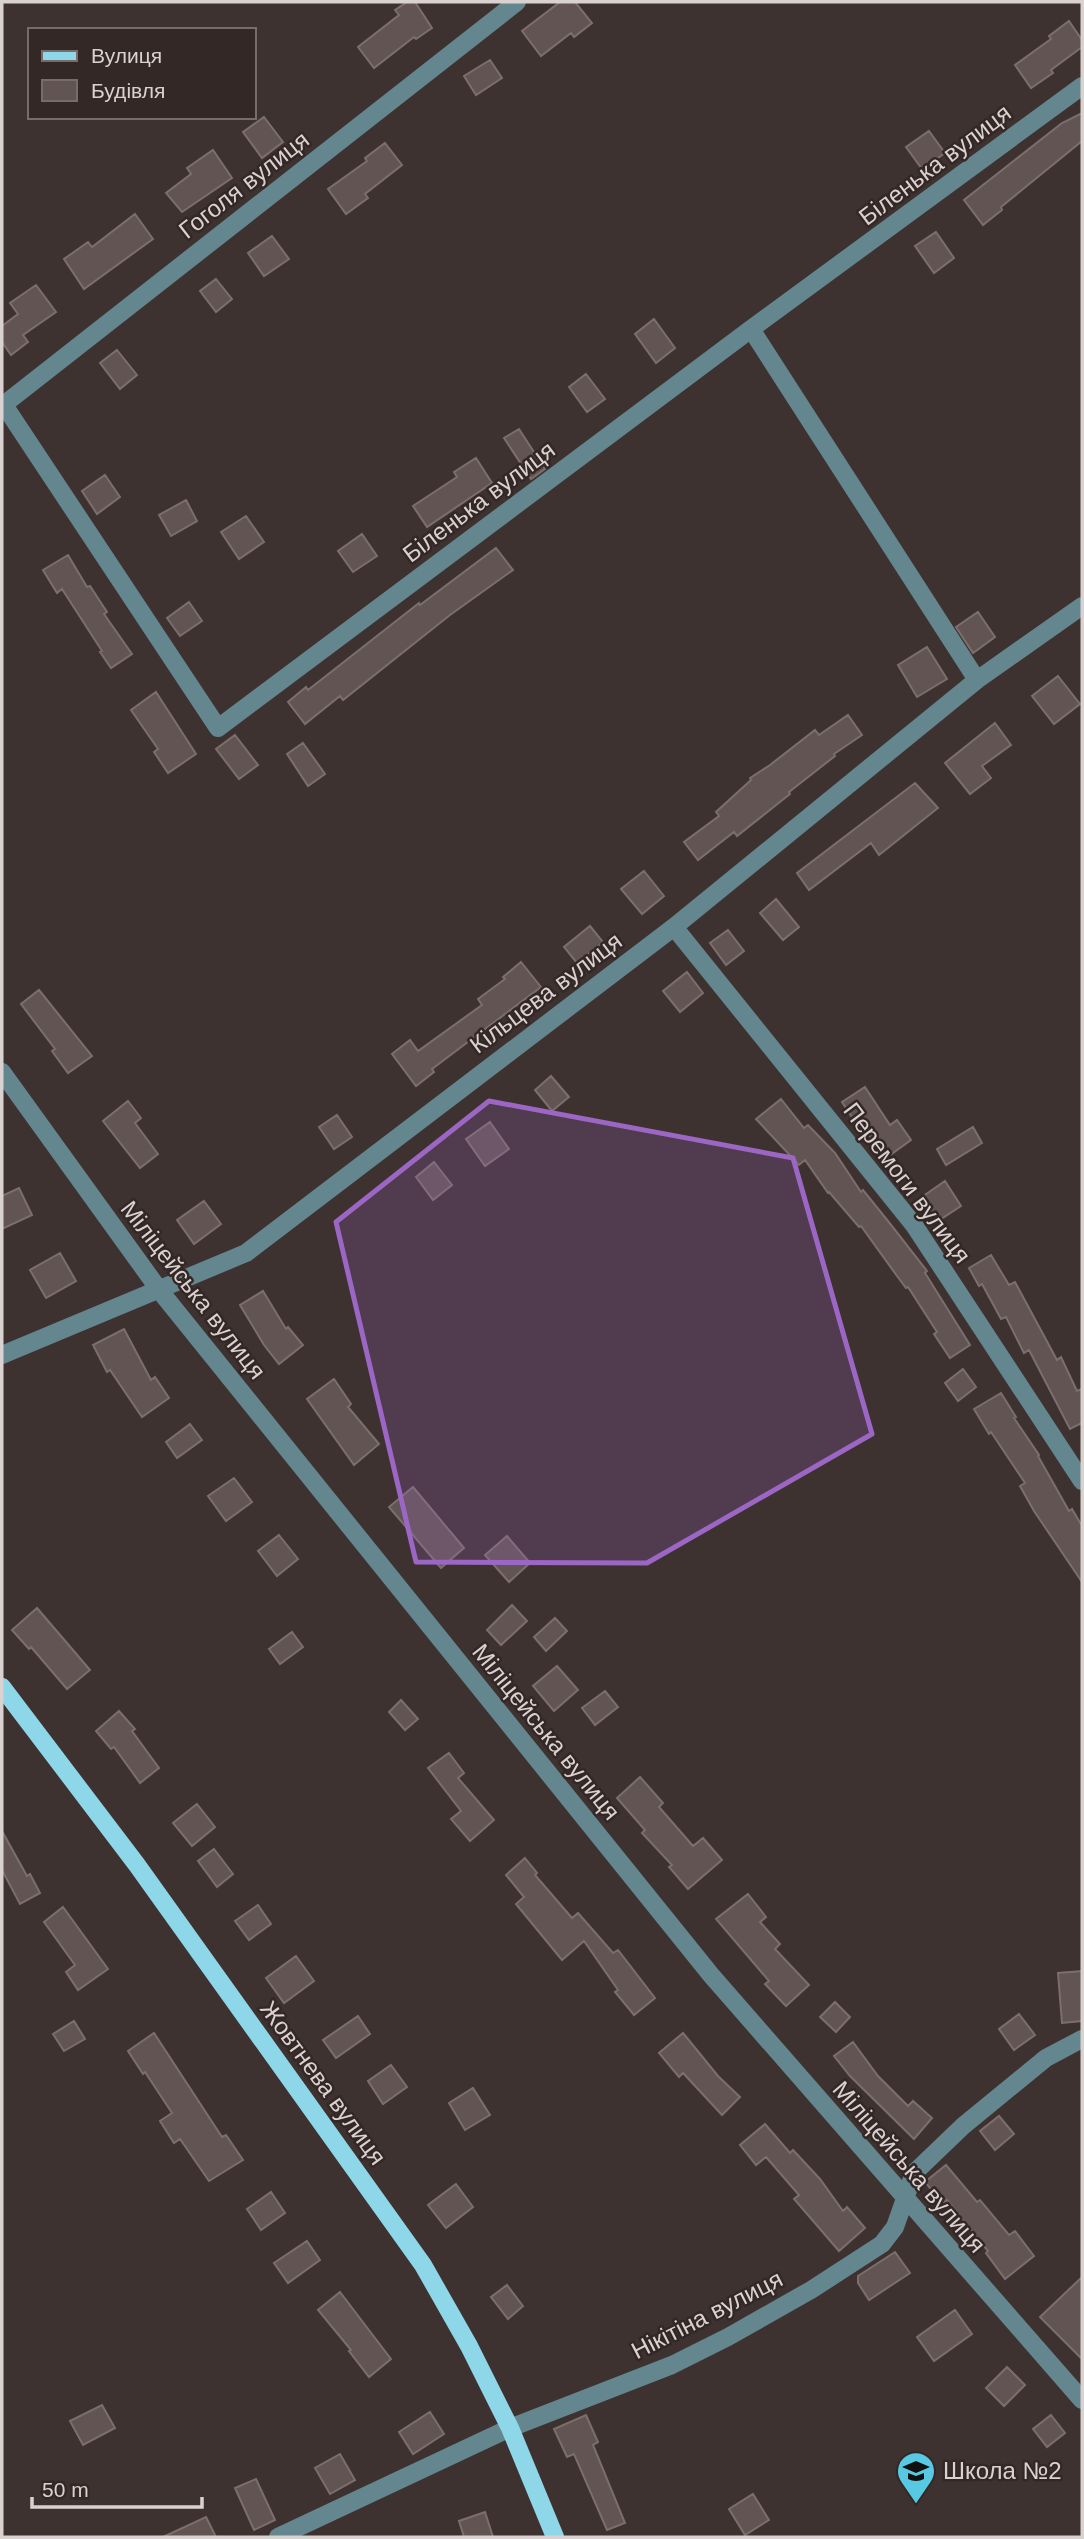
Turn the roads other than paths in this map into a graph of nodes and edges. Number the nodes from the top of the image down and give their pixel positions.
1 (517, 2) edge
2 (1082, 86) edge
3 (751, 329) junction
4 (3, 405) edge
5 (1082, 606) edge
6 (977, 680) junction
7 (674, 927) junction
8 (2, 1072) edge
9 (159, 1291) junction
10 (2, 1355) edge
11 (1082, 1481) edge
12 (2, 1687) edge
13 (1082, 2039) edge
14 (904, 2199) junction
15 (1082, 2400) edge
16 (510, 2428) junction
17 (278, 2537) edge
18 (555, 2537) edge

1 - 4 street, Гоголя вулиця
2 - 3 street, Біленька вулиця
3 - 4 street, Біленька вулиця
3 - 6 street
5 - 6 street, Кільцева вулиця
6 - 7 street, Кільцева вулиця
7 - 9 street, Кільцева вулиця
7 - 11 street, Перемоги вулиця
8 - 9 street, Міліцейська вулиця
9 - 10 street, Кільцева вулиця
9 - 14 street, Міліцейська вулиця
12 - 16 main road, Жовтнева вулиця
13 - 14 street, Нікітіна вулиця
14 - 15 street, Міліцейська вулиця
14 - 16 street, Нікітіна вулиця
16 - 17 street, Нікітіна вулиця
16 - 18 main road, Жовтнева вулиця

